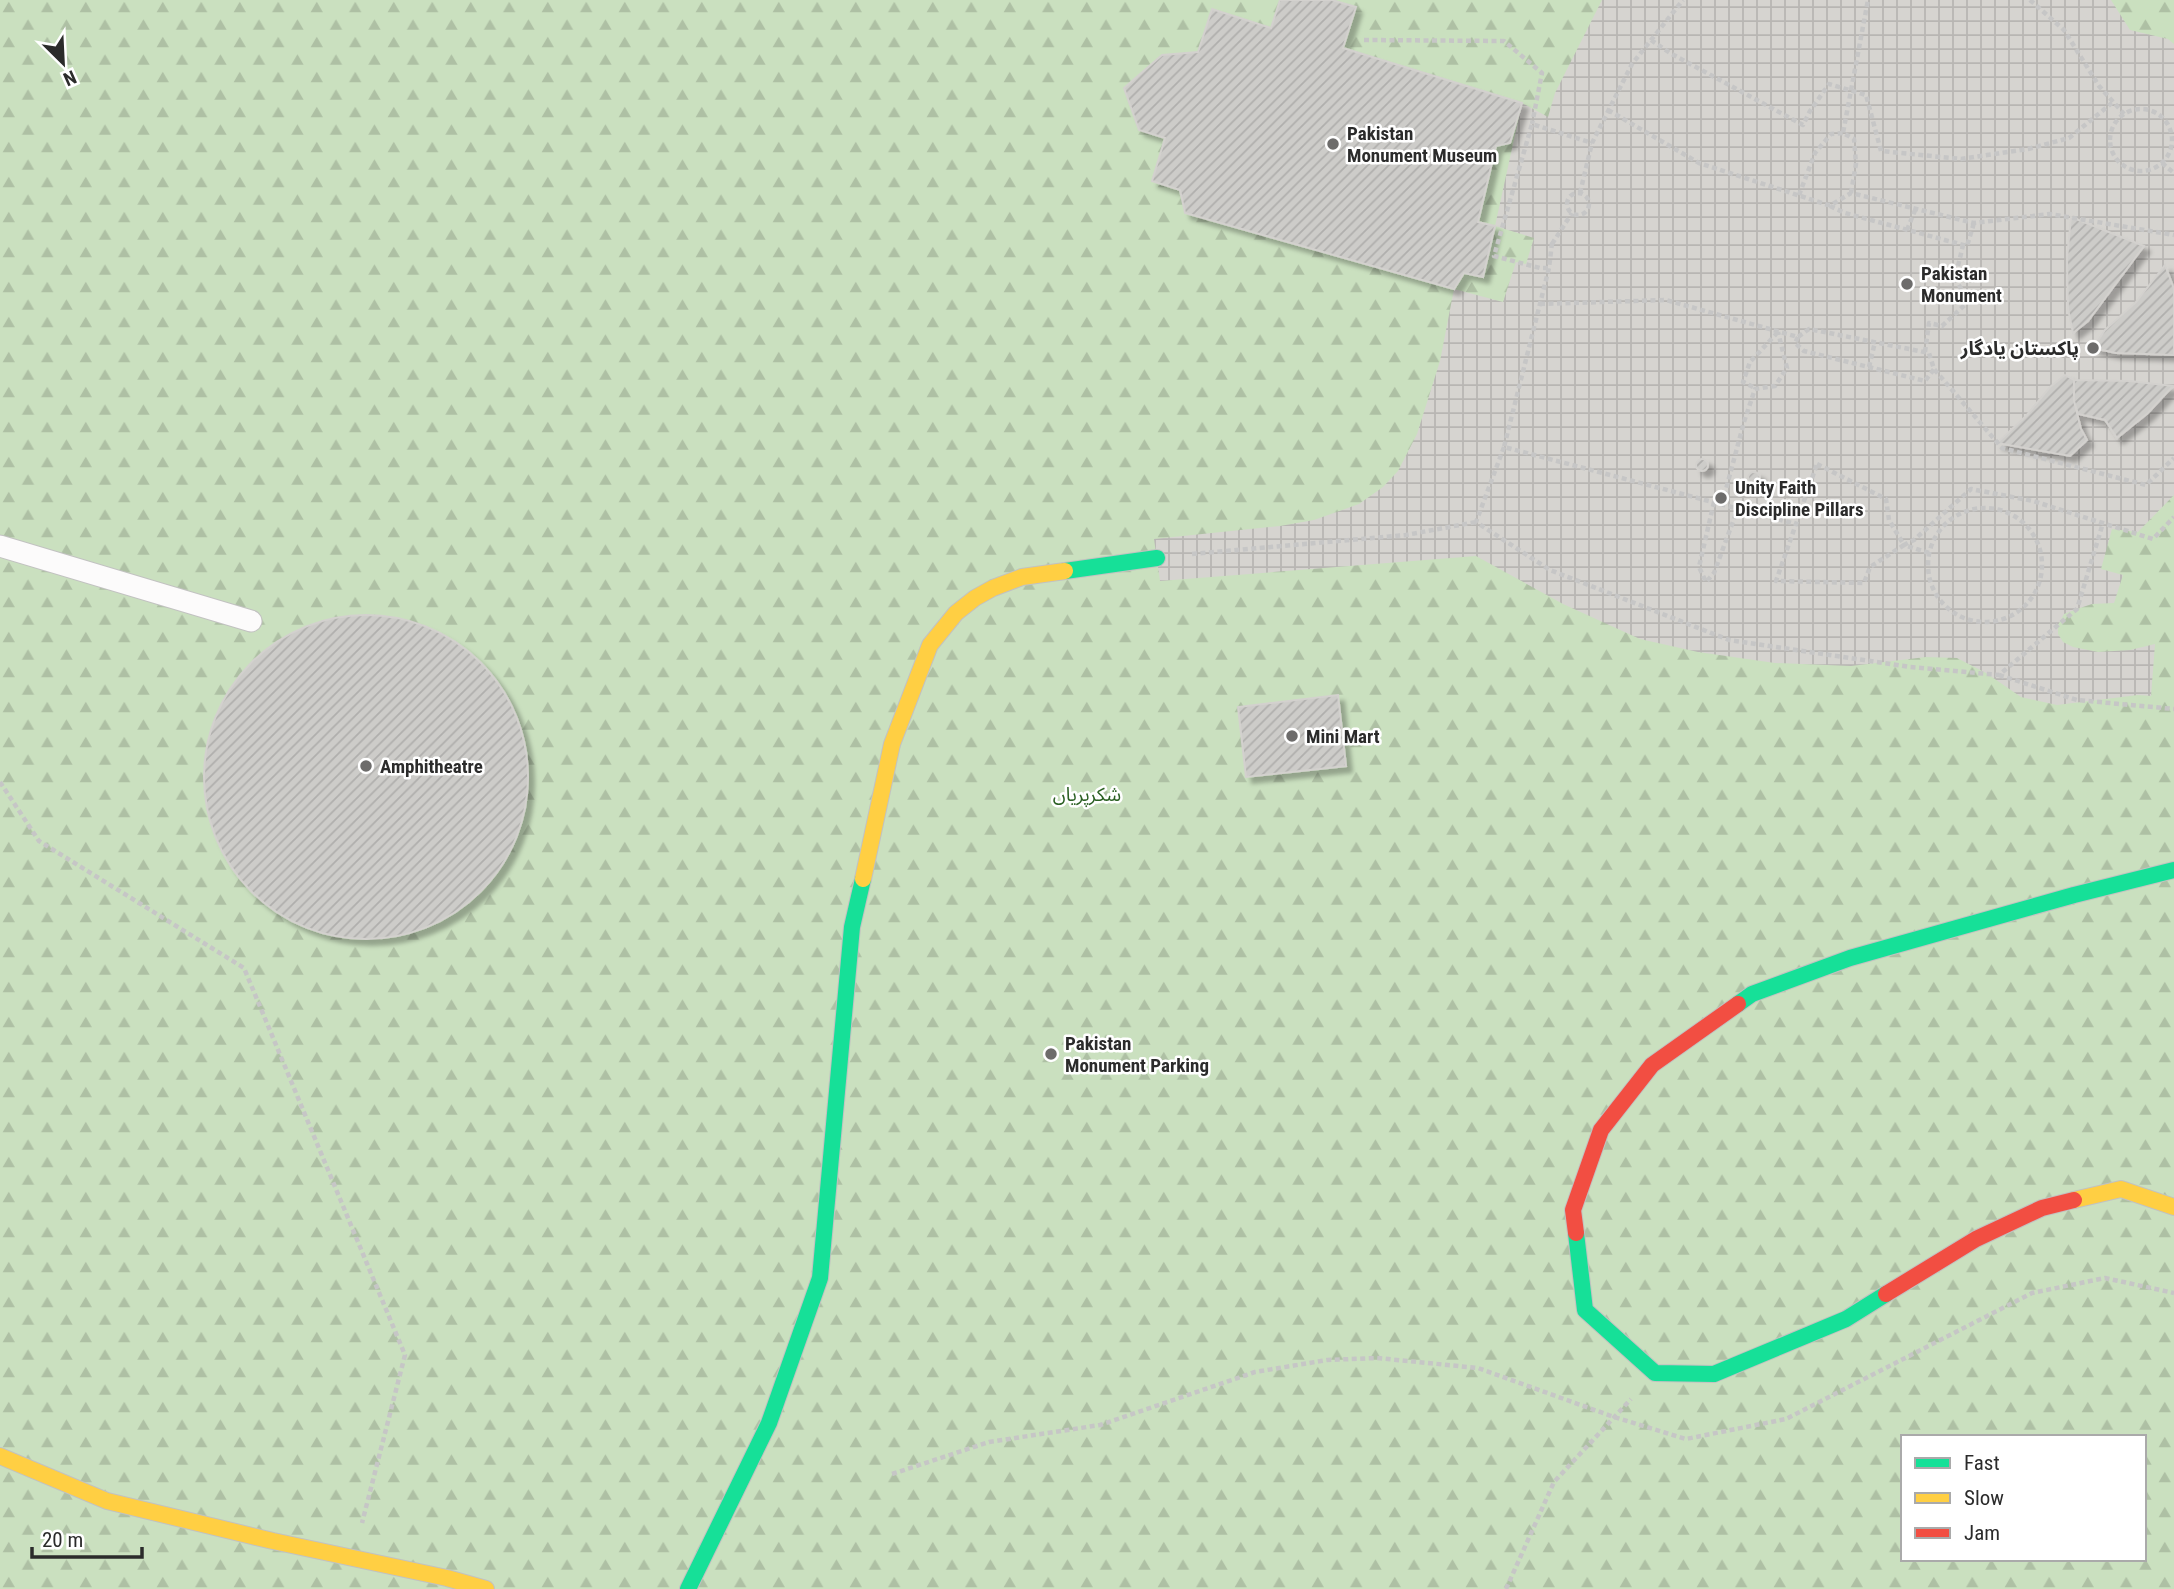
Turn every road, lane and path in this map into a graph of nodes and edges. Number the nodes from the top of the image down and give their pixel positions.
1 (1683, 0) edge
2 (1868, 0) edge
3 (2030, 0) edge
4 (1364, 40) dead end
5 (1651, 40) junction
6 (1851, 92) junction
7 (2112, 103) junction
8 (1608, 110) junction
9 (2124, 114) junction
10 (1532, 124) junction
11 (1843, 133) junction
12 (1592, 143) junction
13 (2162, 163) junction
14 (2174, 173) edge
15 (1851, 192) junction
16 (1580, 193) junction
17 (1799, 195) junction
18 (1828, 205) junction
19 (1916, 208) junction
20 (1572, 213) junction
21 (1974, 223) junction
22 (1906, 230) junction
23 (2174, 235) edge
24 (1963, 245) junction
25 (1549, 268) junction
26 (1540, 304) junction
27 (1778, 332) junction
28 (1798, 337) junction
29 (1875, 342) junction
30 (1925, 352) junction
31 (1869, 367) junction
32 (1934, 369) junction
33 (1753, 387) dead end
34 (1504, 447) junction
35 (2174, 458) edge
36 (1714, 502) junction
37 (1722, 504) junction
38 (1738, 509) junction
39 (2174, 517) edge
40 (1476, 522) junction
41 (2103, 523) junction
42 (1796, 524) junction
43 (1904, 545) junction
44 (0, 546) edge
45 (1929, 553) junction
46 (1157, 558) joint
47 (251, 621) dead end
48 (1998, 675) junction
49 (2174, 709) edge
50 (0, 782) edge
51 (2174, 870) edge
52 (2174, 1207) edge
53 (2174, 1293) edge
54 (1655, 1373) junction
55 (1614, 1417) junction
56 (0, 1456) edge
57 (892, 1474) dead end
58 (353, 1558) junction
59 (486, 1589) edge
60 (688, 1589) edge
61 (1506, 1589) edge

1 - 5 path
2 - 6 path
3 - 7 path
4 - 10 path
5 - 6 path
5 - 8 path
6 - 7 path
6 - 11 path
7 - 9 path
8 - 12 path
8 - 17 path
9 - 13 path
9 - 13 path
10 - 12 path
10 - 25 path
11 - 15 path
11 - 17 path
12 - 16 path
13 - 14 path
15 - 18 path
15 - 19 path
16 - 20 path
16 - 20 path
17 - 18 path
18 - 22 path
19 - 21 path
19 - 22 path
20 - 25 path
21 - 23 path
21 - 24 path
22 - 24 path
24 - 30 path
25 - 26 path
26 - 27 path
26 - 34 path
27 - 28 path
27 - 33 path
27 - 37 path
28 - 29 path
28 - 31 path
29 - 30 path
29 - 31 path
30 - 32 path
31 - 32 path
32 - 35 path
34 - 36 path
34 - 40 path
36 - 37 path
36 - 38 path
37 - 38 path
38 - 42 path
39 - 41 path
40 - 46 path
40 - 48 path
41 - 43 path
41 - 48 path
42 - 43 path
42 - 43 path
43 - 45 path
44 - 47 lane
45 - 45 path
46 - 60 street
48 - 49 path
50 - 58 path
51 - 54 street
52 - 54 street
53 - 55 path
54 - 55 path
55 - 57 path
55 - 61 path
56 - 58 street
58 - 59 street

